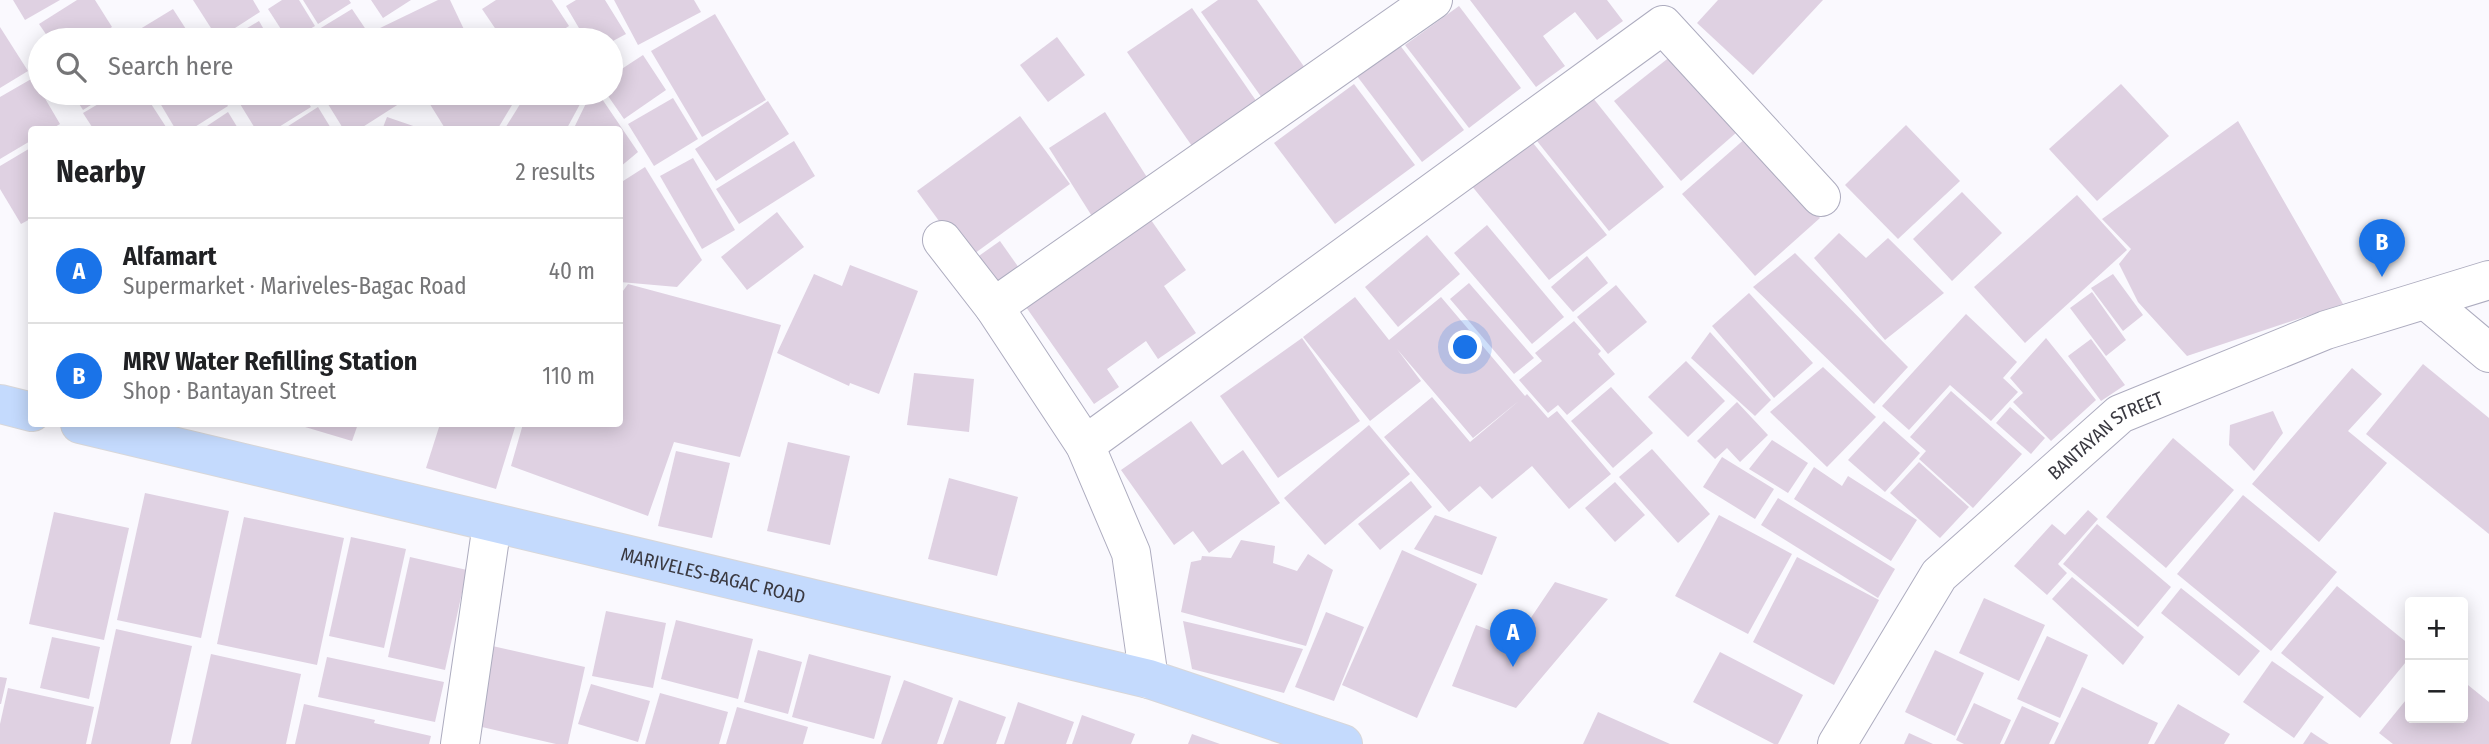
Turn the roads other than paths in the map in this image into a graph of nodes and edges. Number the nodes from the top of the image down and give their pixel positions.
1 (1433, 0) edge
2 (1821, 197) dead end
3 (942, 240) dead end
4 (2489, 280) edge
5 (2426, 300) junction
6 (994, 307) junction
7 (2489, 353) edge
8 (0, 404) edge
9 (28, 411) edge
10 (92, 427) edge
11 (1085, 445) junction
12 (492, 524) junction
13 (1149, 679) junction
14 (460, 744) edge
15 (1343, 744) edge
16 (1837, 744) edge

1 - 6 street
2 - 11 street
3 - 6 street
4 - 5 street, BANTAYAN STREET
5 - 7 street
5 - 16 street, BANTAYAN STREET
6 - 11 street
8 - 9 main road
10 - 12 main road, MARIVELES-BAGAC ROAD
11 - 13 street
12 - 13 main road, MARIVELES-BAGAC ROAD
12 - 14 street
13 - 15 main road, MARIVELES-BAGAC ROAD

